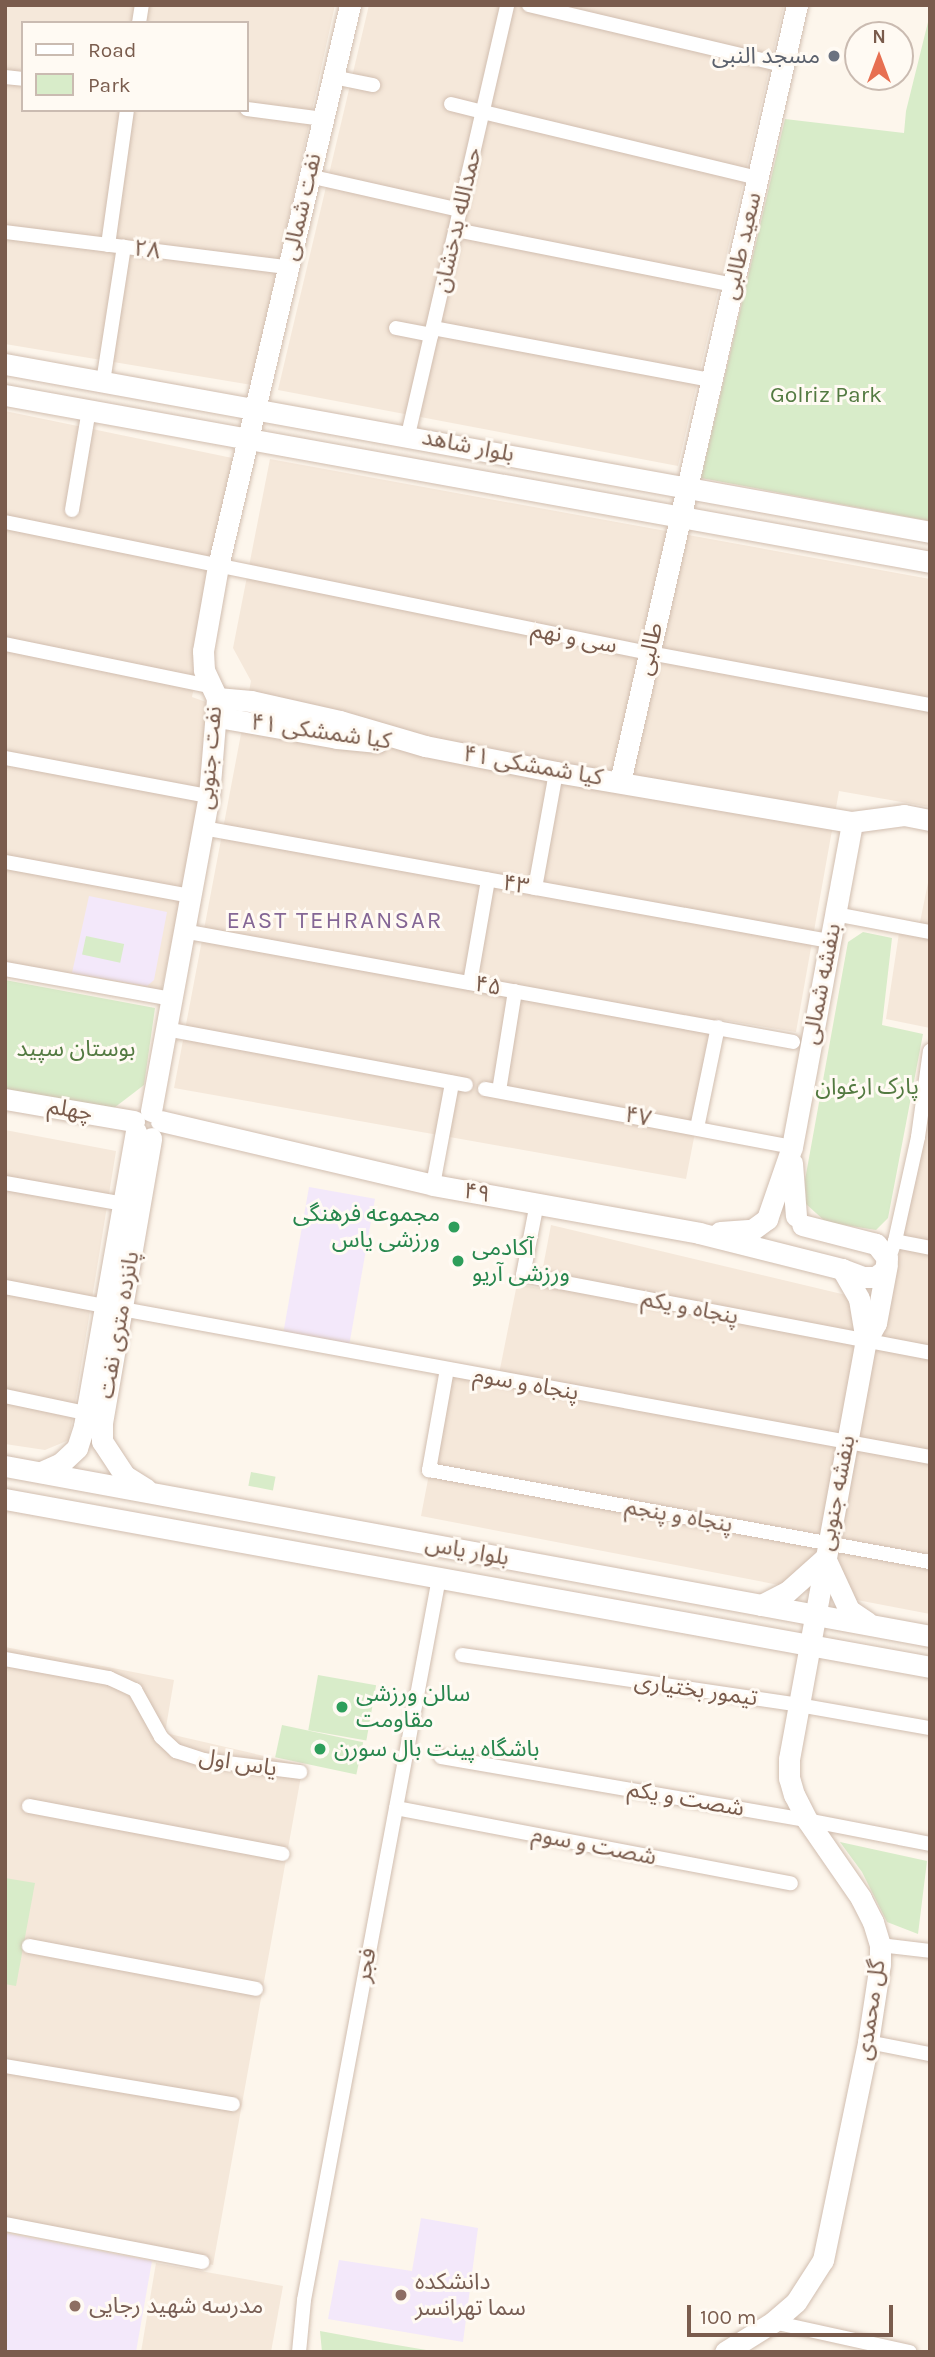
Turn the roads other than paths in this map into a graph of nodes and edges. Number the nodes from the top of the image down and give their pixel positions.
1 (350, 5) edge
2 (508, 5) edge
3 (529, 5) edge
4 (797, 5) edge
5 (783, 65) junction
6 (333, 77) junction
7 (373, 85) dead end
8 (451, 104) dead end
9 (248, 109) edge
10 (127, 112) edge
11 (483, 112) junction
12 (323, 119) junction
13 (309, 176) junction
14 (757, 178) junction
15 (460, 210) junction
16 (456, 230) junction
17 (5, 232) edge
18 (108, 245) junction
19 (124, 247) junction
20 (288, 267) junction
21 (733, 285) junction
22 (396, 328) dead end
23 (432, 332) junction
24 (5, 364) edge
25 (712, 380) junction
26 (103, 382) junction
27 (5, 395) edge
28 (254, 409) junction
29 (89, 410) junction
30 (408, 435) junction
31 (247, 439) junction
32 (687, 487) junction
33 (72, 510) dead end
34 (680, 517) junction
35 (5, 522) edge
36 (930, 532) edge
37 (930, 562) edge
38 (218, 566) junction
39 (5, 644) edge
40 (649, 653) junction
41 (215, 700) junction
42 (930, 705) edge
43 (425, 746) joint
44 (5, 758) edge
45 (556, 772) junction
46 (620, 782) junction
47 (209, 796) junction
48 (930, 820) edge
49 (852, 822) junction
50 (203, 828) junction
51 (5, 862) edge
52 (488, 880) junction
53 (535, 888) junction
54 (190, 896) junction
55 (835, 914) junction
56 (183, 931) junction
57 (930, 932) edge
58 (830, 941) junction
59 (5, 969) edge
60 (470, 983) junction
61 (515, 991) junction
62 (171, 999) junction
63 (718, 1027) junction
64 (165, 1029) junction
65 (793, 1042) dead end
66 (929, 1051) edge
67 (5, 1099) edge
68 (149, 1126) junction
69 (697, 1128) junction
70 (924, 1138) edge
71 (792, 1147) junction
72 (5, 1183) edge
73 (433, 1185) junction
74 (537, 1203) junction
75 (131, 1206) junction
76 (767, 1219) junction
77 (799, 1221) junction
78 (699, 1233) junction
79 (895, 1241) junction
80 (930, 1248) edge
81 (779, 1253) junction
82 (887, 1264) junction
83 (842, 1269) junction
84 (5, 1287) edge
85 (114, 1307) junction
86 (866, 1341) junction
87 (930, 1353) edge
88 (447, 1370) junction
89 (5, 1396) edge
90 (94, 1414) junction
91 (847, 1443) junction
92 (930, 1457) edge
93 (5, 1466) edge
94 (41, 1472) junction
95 (151, 1492) junction
96 (5, 1499) edge
97 (446, 1547) junction
98 (827, 1550) junction
99 (930, 1562) edge
100 (439, 1578) junction
101 (761, 1605) junction
102 (814, 1615) junction
103 (872, 1626) junction
104 (930, 1636) edge
105 (808, 1645) junction
106 (461, 1655) dead end
107 (5, 1659) edge
108 (930, 1667) edge
109 (799, 1705) junction
110 (930, 1728) edge
111 (442, 1758) dead end
112 (300, 1772) dead end
113 (29, 1806) dead end
114 (396, 1808) junction
115 (807, 1820) junction
116 (930, 1844) edge
117 (283, 1854) dead end
118 (791, 1883) dead end
119 (880, 1945) junction
120 (29, 1946) dead end
121 (930, 1951) edge
122 (256, 1989) dead end
123 (868, 2042) junction
124 (930, 2054) edge
125 (5, 2066) edge
126 (233, 2104) dead end
127 (5, 2224) edge
128 (202, 2262) dead end
129 (773, 2322) junction
130 (910, 2351) edge
131 (299, 2352) edge
132 (725, 2352) edge

1 - 6 street, نفت شمالی
2 - 11 street, حمدالله بدخشان
3 - 5 street
4 - 5 street, سعید طالبی
5 - 14 street, سعید طالبی
6 - 7 street
6 - 12 street, نفت شمالی
8 - 11 street
9 - 12 street
10 - 18 street
11 - 14 street
11 - 15 street, حمدالله بدخشان
12 - 13 street, نفت شمالی
13 - 15 street
13 - 20 street, نفت شمالی
14 - 21 street, سعید طالبی
15 - 16 street, حمدالله بدخشان
16 - 21 street
16 - 23 street, حمدالله بدخشان
17 - 18 street, ۲۸
18 - 19 street, ۲۸
19 - 20 street, ۲۸
19 - 26 street
20 - 28 street, نفت شمالی
21 - 25 street, سعید طالبی
22 - 23 street
23 - 25 street
23 - 30 street, حمدالله بدخشان
24 - 26 street, بلوار شاهد
25 - 32 street, سعید طالبی
26 - 28 street, بلوار شاهد
27 - 29 street, بلوار شاهد
28 - 30 street, بلوار شاهد
28 - 31 street, نفت جنوبی
29 - 31 street, بلوار شاهد
29 - 33 street
30 - 32 street, بلوار شاهد
31 - 34 street, بلوار شاهد
31 - 38 street, نفت جنوبی
32 - 34 street, طالبی
32 - 36 street, بلوار شاهد
34 - 37 street, بلوار شاهد
34 - 40 street, طالبی
35 - 38 street, سی و نهم
38 - 40 street, سی و نهم
38 - 41 street, نفت جنوبی
39 - 41 street
40 - 42 street, سی و نهم
40 - 46 street, طالبی
41 - 43 street, کیا شمشکی ۴۱
41 - 47 street, نفت جنوبی
43 - 45 street, ۴۱ کیا شمشکی
44 - 47 street
45 - 46 street, ۴۱ کیا شمشکی
45 - 53 street
46 - 49 street, ۴۱ کیا شمشکی
47 - 50 street, نفت جنوبی
48 - 49 street, ۴۱ کیا شمشکی
49 - 55 street, بنفشه شمالی
50 - 52 street, ۴۳
50 - 54 street, نفت جنوبی
51 - 54 street
52 - 53 street, ۴۳
52 - 60 street
53 - 58 street, ۴۳
54 - 56 street, نفت جنوبی
55 - 57 street
55 - 58 street, بنفشه شمالی
56 - 60 street, ۴۵
56 - 62 street, نفت جنوبی
58 - 71 street, بنفشه شمالی
59 - 62 street
60 - 61 street, ۴۵
61 - 63 street, ۴۵
61 - 69 street, ۴۷
62 - 64 street, نفت جنوبی
63 - 65 street, ۴۵
63 - 69 street
64 - 68 street, نفت جنوبی
64 - 73 street
66 - 70 street, بنفشه جنوبی
67 - 68 street, چهلم
68 - 73 street, ۴۹
68 - 75 street, پانزده متری نفت
69 - 71 street, ۴۷
70 - 79 street, بنفشه جنوبی
71 - 76 street, بنفشه شمالی
71 - 77 street, بنفشه شمالی
72 - 75 street
73 - 74 street, ۴۹
74 - 78 street, ۴۹
74 - 86 street, پنجاه و یکم
75 - 85 street, پانزده متری نفت
76 - 77 street
76 - 78 street
76 - 81 street
77 - 81 street
77 - 82 street
78 - 81 street
79 - 80 street
79 - 82 street, بنفشه جنوبی
81 - 83 street
82 - 83 street
82 - 86 street, بنفشه جنوبی
83 - 86 street, بنفشه جنوبی
84 - 85 street, پنجاه و سوم
85 - 88 street, پنجاه و سوم
85 - 90 street, پانزده متری نفت
86 - 87 street, پنجاه و یکم
86 - 91 street, بنفشه جنوبی
88 - 91 street, پنجاه و سوم
88 - 98 street, پنجاه و پنجم
89 - 90 street
90 - 94 street, پانزده متری نفت
90 - 95 street, پانزده متری نفت
91 - 92 street, پنجاه و سوم
91 - 98 street, بنفشه جنوبی
93 - 94 street, بلوار یاس
94 - 95 street, بلوار یاس
95 - 97 street, بلوار یاس
96 - 100 street, بلوار یاس
97 - 100 street
97 - 101 street, بلوار یاس
98 - 99 street, پنجاه و پنجم
98 - 101 street
98 - 102 street, بنفشه جنوبی
98 - 103 street
100 - 105 street, بلوار یاس
100 - 114 street, فجر
101 - 102 street, بلوار یاس
102 - 103 street, بلوار یاس
102 - 105 street, بنفشه جنوبی
103 - 104 street, بلوار یاس
105 - 108 street, بلوار یاس
105 - 109 street, گل محمدی
106 - 109 street, تیمور بختیاری
107 - 112 street, یاس اول
109 - 110 street, تیمور بختیاری
109 - 115 street, گل محمدی
111 - 115 street, شصت و یکم
113 - 117 street
114 - 118 street, شصت و سوم
114 - 131 street, فجر
115 - 116 street, شصت و یکم
115 - 119 street, گل محمدی
119 - 121 street
119 - 123 street, گل محمدی
120 - 122 street
123 - 124 street
123 - 129 street, گل محمدی
125 - 126 street
127 - 128 street
129 - 130 street
129 - 132 street, گل محمدی

